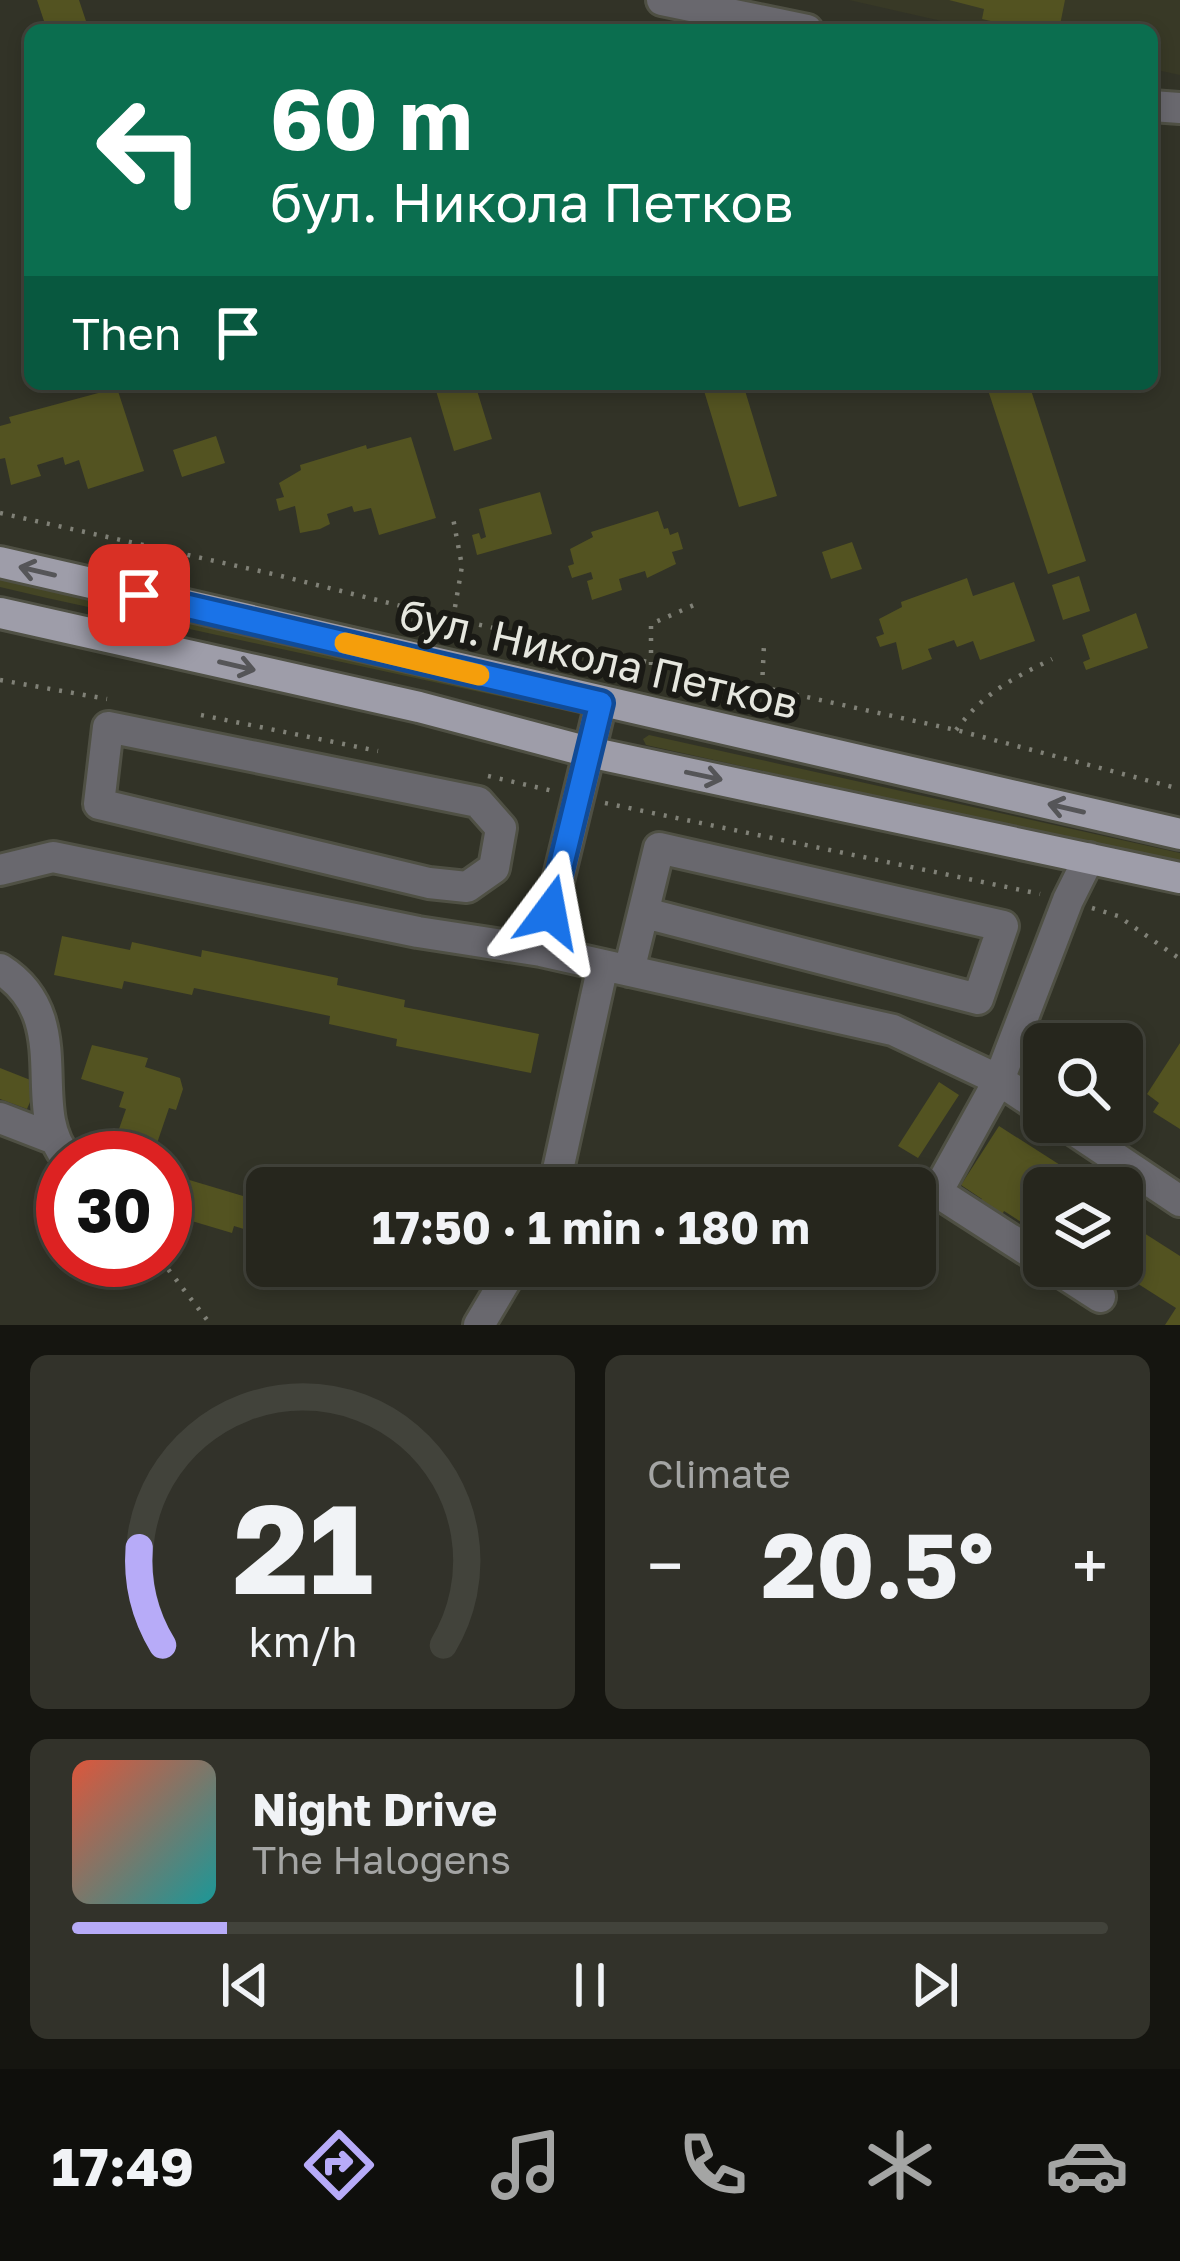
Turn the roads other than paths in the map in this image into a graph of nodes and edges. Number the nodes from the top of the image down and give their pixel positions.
1 (662, 0) edge
2 (778, 24) edge
3 (0, 562) edge
4 (0, 613) edge
5 (601, 703) junction
6 (590, 752) junction
7 (1180, 833) edge
8 (1089, 858) junction
9 (0, 870) edge
10 (1180, 878) edge
11 (429, 884) junction
12 (645, 914) junction
13 (418, 932) junction
14 (541, 951) junction
15 (616, 968) junction
16 (0, 969) edge
17 (999, 1081) junction
18 (1023, 1096) edge
19 (0, 1118) edge
20 (58, 1131) edge
21 (36, 1136) edge
22 (1093, 1143) edge
23 (560, 1167) edge
24 (1180, 1201) edge
25 (1023, 1247) edge
26 (502, 1287) edge
27 (1085, 1287) edge
28 (1100, 1297) dead end
29 (479, 1325) edge

1 - 2 street
5 -> 3 main road, бул. Никола Петков
4 -> 6 main road
5 - 6 street
7 -> 5 main road, бул. Никола Петков
6 -> 8 main road
6 - 14 street
8 - 10 main road
8 - 17 street
9 - 13 street
11 - 11 street
11 - 13 street
12 - 12 street
12 - 15 street
13 - 14 street
14 - 15 street
15 - 17 street
15 - 23 street
16 - 20 street
17 - 18 street
17 - 25 street
19 - 21 street
22 - 24 street
26 - 29 street
27 - 28 street

